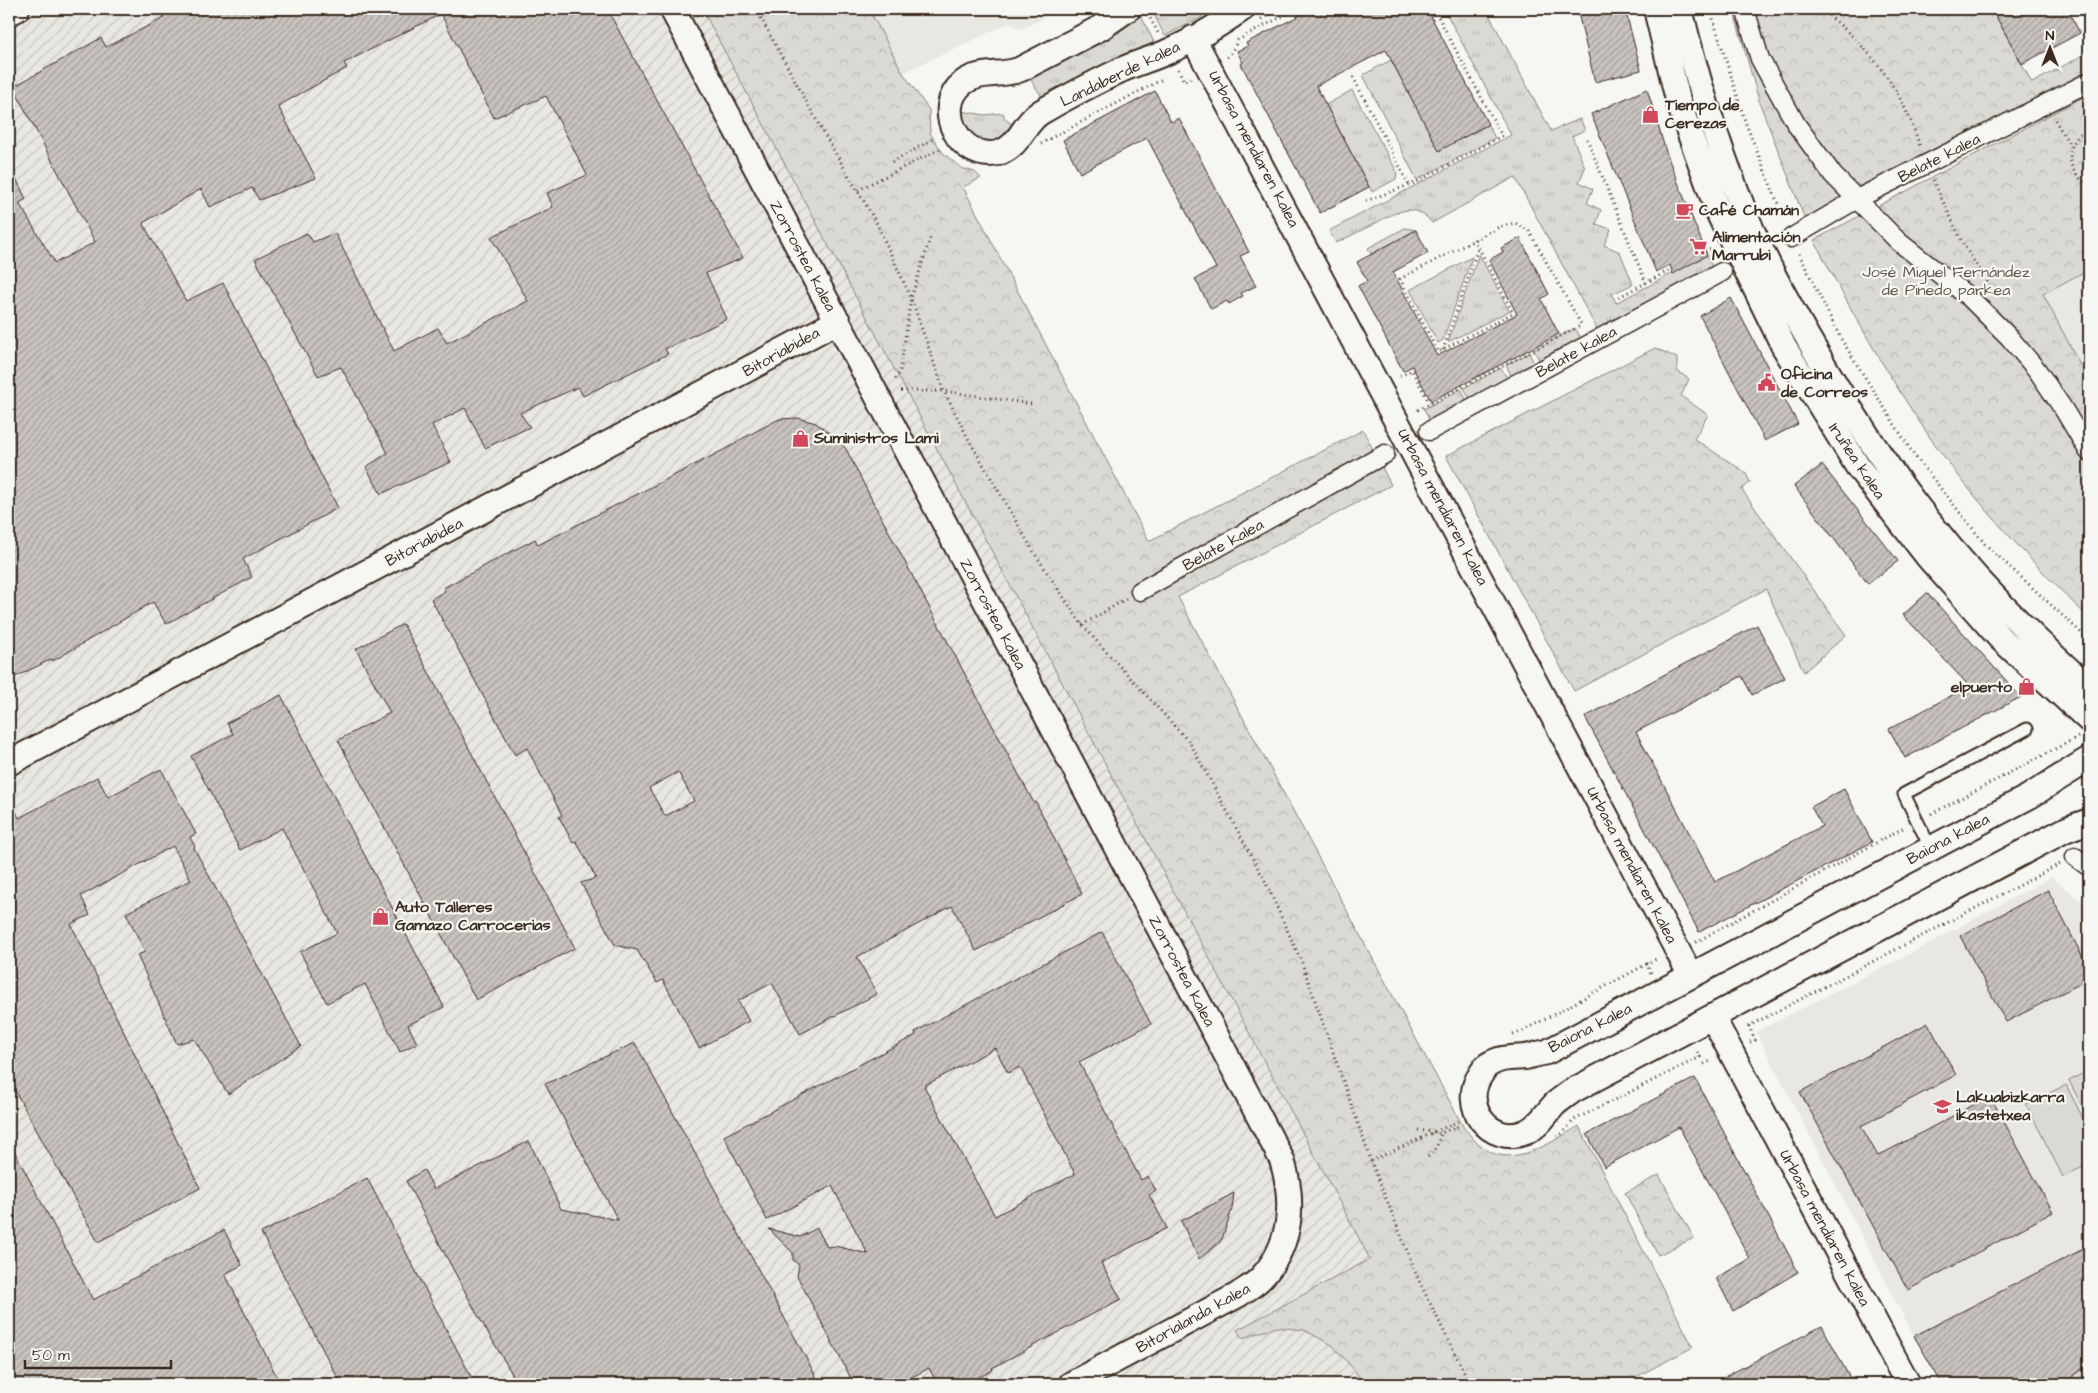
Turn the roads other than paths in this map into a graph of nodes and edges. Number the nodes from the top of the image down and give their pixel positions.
1 (17, 9) edge
2 (672, 9) edge
3 (1128, 9) edge
4 (1242, 9) edge
5 (1656, 9) edge
6 (1680, 9) edge
7 (1745, 9) edge
8 (9, 13) edge
9 (1193, 38) junction
10 (2089, 82) edge
11 (1858, 199) junction
12 (1791, 238) road end
13 (1722, 272) dead end
14 (838, 321) junction
15 (1429, 431) dead end
16 (2089, 452) edge
17 (1384, 454) dead end
18 (1140, 591) road end
19 (2089, 688) edge
20 (2084, 728) edge
21 (2027, 729) dead end
22 (2089, 759) edge
23 (9, 763) edge
24 (2089, 822) edge
25 (1930, 849) junction
26 (1691, 976) junction
27 (1713, 1018) junction
28 (1288, 1225) joint
29 (1071, 1384) edge
30 (1908, 1384) edge

1 - 8 street
2 - 14 street, Zorrostea kalea
3 - 9 street, Landaberde kalea
4 - 9 street, Landaberde kalea
5 - 20 street, Iruñea kalea
6 - 19 street, Iruñea kalea
7 - 11 street
9 - 26 street, Urbasa mendiaren kalea
10 - 11 street, Belate kalea
11 - 12 street, Belate kalea
11 - 16 street
13 - 15 street, Belate kalea
14 - 23 street, Bitoriabidea
14 - 28 street, Zorrostea kalea
17 - 18 street, Belate kalea
21 - 25 lane
22 - 25 street, Baiona kalea
24 - 27 street, Baiona kalea
25 - 26 street, Baiona kalea
26 - 27 street, Baiona kalea
27 - 30 street, Urbasa mendiaren kalea
28 - 29 street, Bitorialanda kalea

